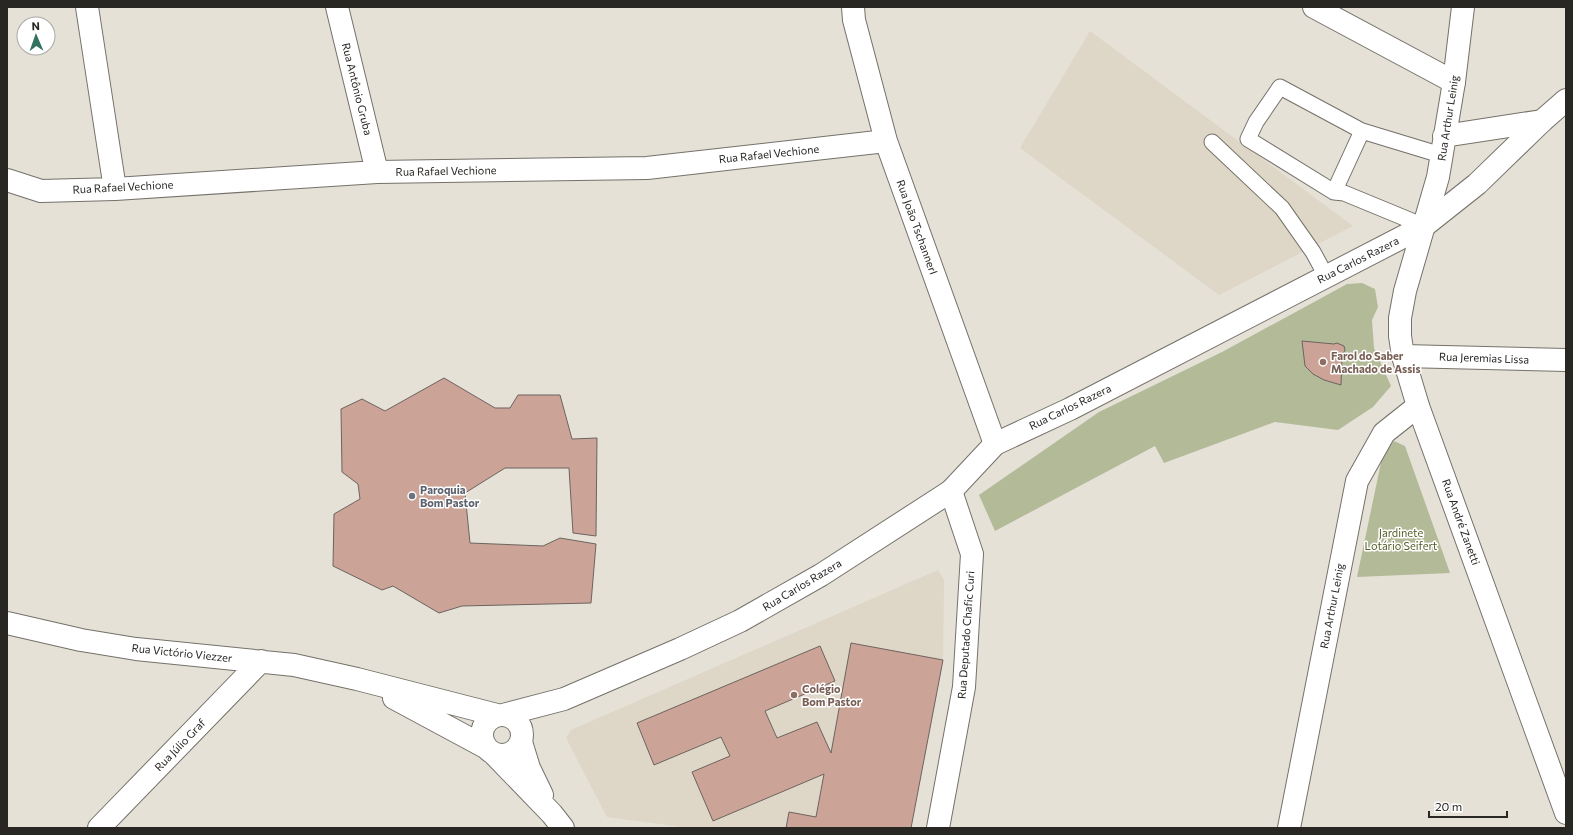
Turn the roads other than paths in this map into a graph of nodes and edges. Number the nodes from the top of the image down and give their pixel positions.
1 (86, 7) edge
2 (337, 7) edge
3 (853, 7) edge
4 (1314, 7) edge
5 (1463, 7) edge
6 (1454, 82) junction
7 (1566, 100) edge
8 (1542, 121) junction
9 (1362, 131) junction
10 (886, 141) junction
11 (1212, 142) dead end
12 (1443, 145) junction
13 (377, 172) junction
14 (7, 180) edge
15 (115, 189) junction
16 (1334, 192) junction
17 (1424, 226) junction
18 (1326, 276) junction
19 (1403, 356) junction
20 (1566, 360) edge
21 (1418, 406) junction
22 (995, 444) junction
23 (951, 491) junction
24 (7, 623) edge
25 (261, 661) junction
26 (357, 679) junction
27 (564, 700) junction
28 (500, 715) junction
29 (522, 739) junction
30 (490, 750) junction
31 (1566, 813) edge
32 (557, 821) edge
33 (99, 828) edge
34 (938, 828) edge
35 (1289, 828) edge

1 - 15 street
2 - 13 street, Rua Antônio Gruba
3 - 10 street, Rua João Tschannerl
4 - 6 street
5 - 6 street, Rua Arthur Leinig
6 - 12 street, Rua Arthur Leinig
7 - 8 street, Rua Carlos Razera
8 - 12 street
8 - 17 street, Rua Carlos Razera
9 - 12 lane
9 - 16 lane
9 - 16 lane
10 - 13 street, Rua Rafael Vechione
10 - 22 street, Rua João Tschannerl
11 - 18 lane
12 - 17 street, Rua Arthur Leinig
13 - 15 street, Rua Rafael Vechione
14 - 15 street, Rua Rafael Vechione
16 - 17 lane
17 - 18 street, Rua Carlos Razera
17 - 19 street, Rua André Zanetti
18 - 22 street, Rua Carlos Razera
19 - 20 street, Rua Jeremias Lissa
19 - 21 street, Rua André Zanetti
21 - 31 street, Rua André Zanetti
21 - 35 street, Rua Arthur Leinig
22 - 23 street, Rua Carlos Razera
23 - 27 street, Rua Carlos Razera
23 - 34 street, Rua Deputado Chafic Curi
24 - 25 street, Rua Victório Viezzer
25 - 26 street, Rua Victório Viezzer
25 - 33 street, Rua Júlio Graf
26 - 28 street, Rua Victório Viezzer
26 - 30 street, Rua Victório Viezzer
27 - 28 street, Rua Carlos Razera
27 - 29 street, Rua Carlos Razera
28 - 29 street
28 - 30 street
29 - 30 street
29 - 32 street, Rua Victório Viezzer
30 - 32 street, Rua Victório Viezzer

